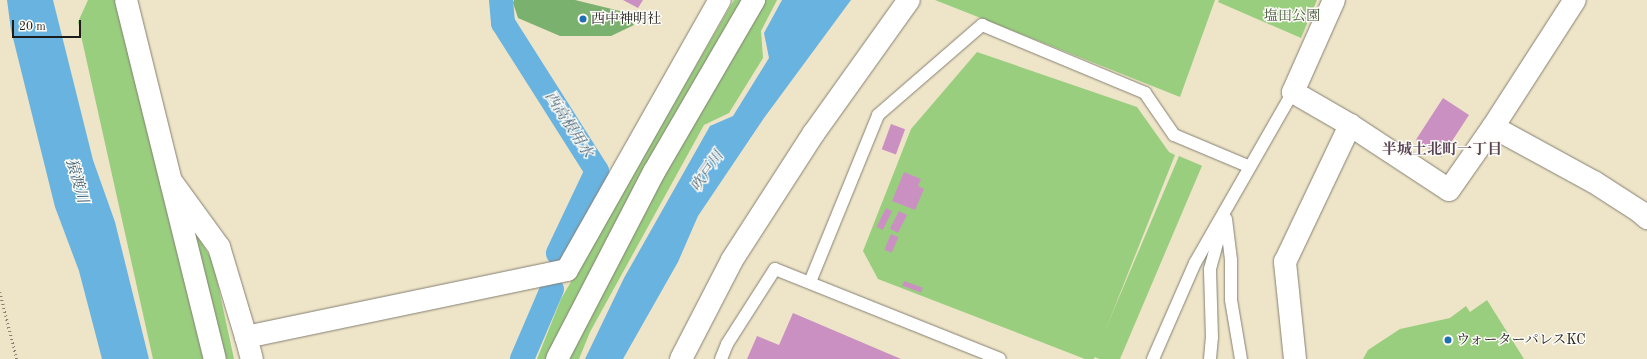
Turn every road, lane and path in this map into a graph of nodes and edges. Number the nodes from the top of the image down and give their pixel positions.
1 (126, 0) edge
2 (720, 0) edge
3 (754, 0) edge
4 (909, 0) edge
5 (1334, 0) edge
6 (1575, 0) edge
7 (1294, 92) junction
8 (1350, 125) junction
9 (1493, 127) junction
10 (1250, 167) junction
11 (171, 181) junction
12 (1225, 212) junction
13 (1647, 218) edge
14 (810, 282) junction
15 (0, 292) edge
16 (246, 337) junction
17 (17, 359) edge
18 (215, 359) edge
19 (252, 359) edge
20 (557, 359) edge
21 (681, 359) edge
22 (721, 359) edge
23 (1000, 359) edge
24 (1153, 359) edge
25 (1210, 359) edge
26 (1241, 359) edge
27 (1295, 359) edge

1 - 11 street
2 - 16 street
3 - 20 street
4 - 21 street
5 - 7 street
6 - 9 street
7 - 8 street
7 - 10 lane
8 - 9 street
8 - 27 street
9 - 13 street
10 - 12 lane
10 - 14 lane
11 - 16 street
11 - 18 street
12 - 24 lane
12 - 25 lane
12 - 26 lane
14 - 22 lane
14 - 23 lane
15 - 17 path
16 - 19 street

